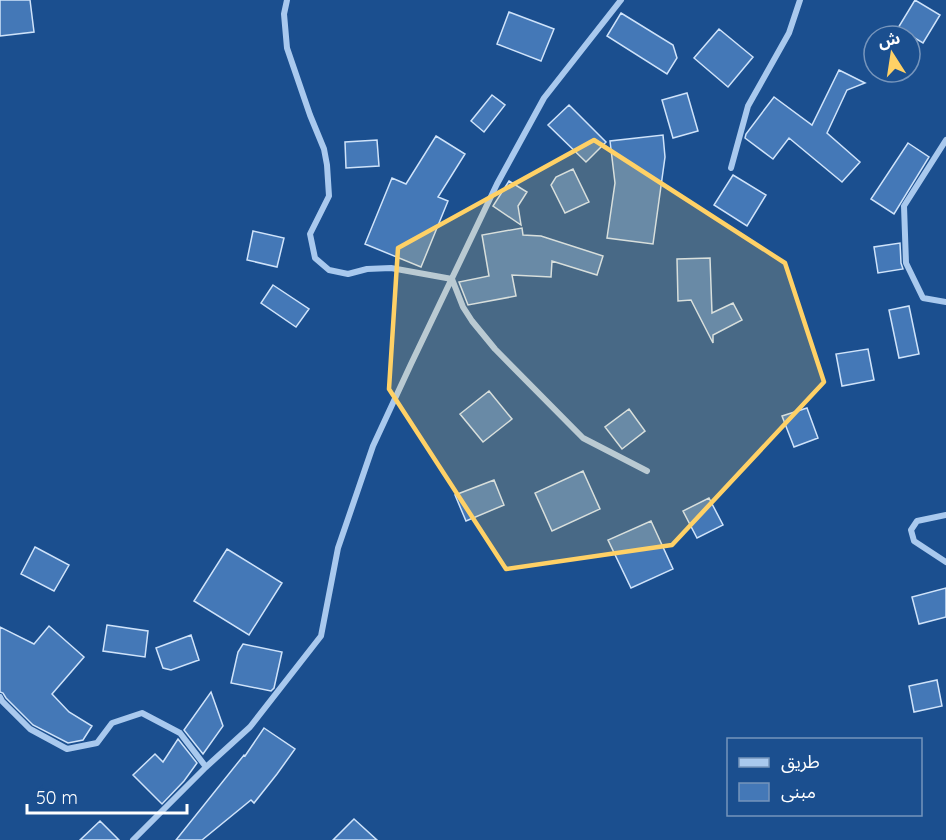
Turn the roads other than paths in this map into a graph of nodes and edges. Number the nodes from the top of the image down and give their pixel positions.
1 (287, 0) edge
2 (621, 0) edge
3 (800, 0) edge
4 (946, 140) edge
5 (731, 168) dead end
6 (452, 279) junction
7 (946, 302) edge
8 (647, 471) dead end
9 (946, 515) edge
10 (946, 562) edge
11 (0, 697) edge
12 (206, 766) junction
13 (133, 840) edge

1 - 6 street
2 - 6 street
3 - 5 street
4 - 7 street
6 - 8 street
6 - 12 street
9 - 10 street
11 - 12 street
12 - 13 street

